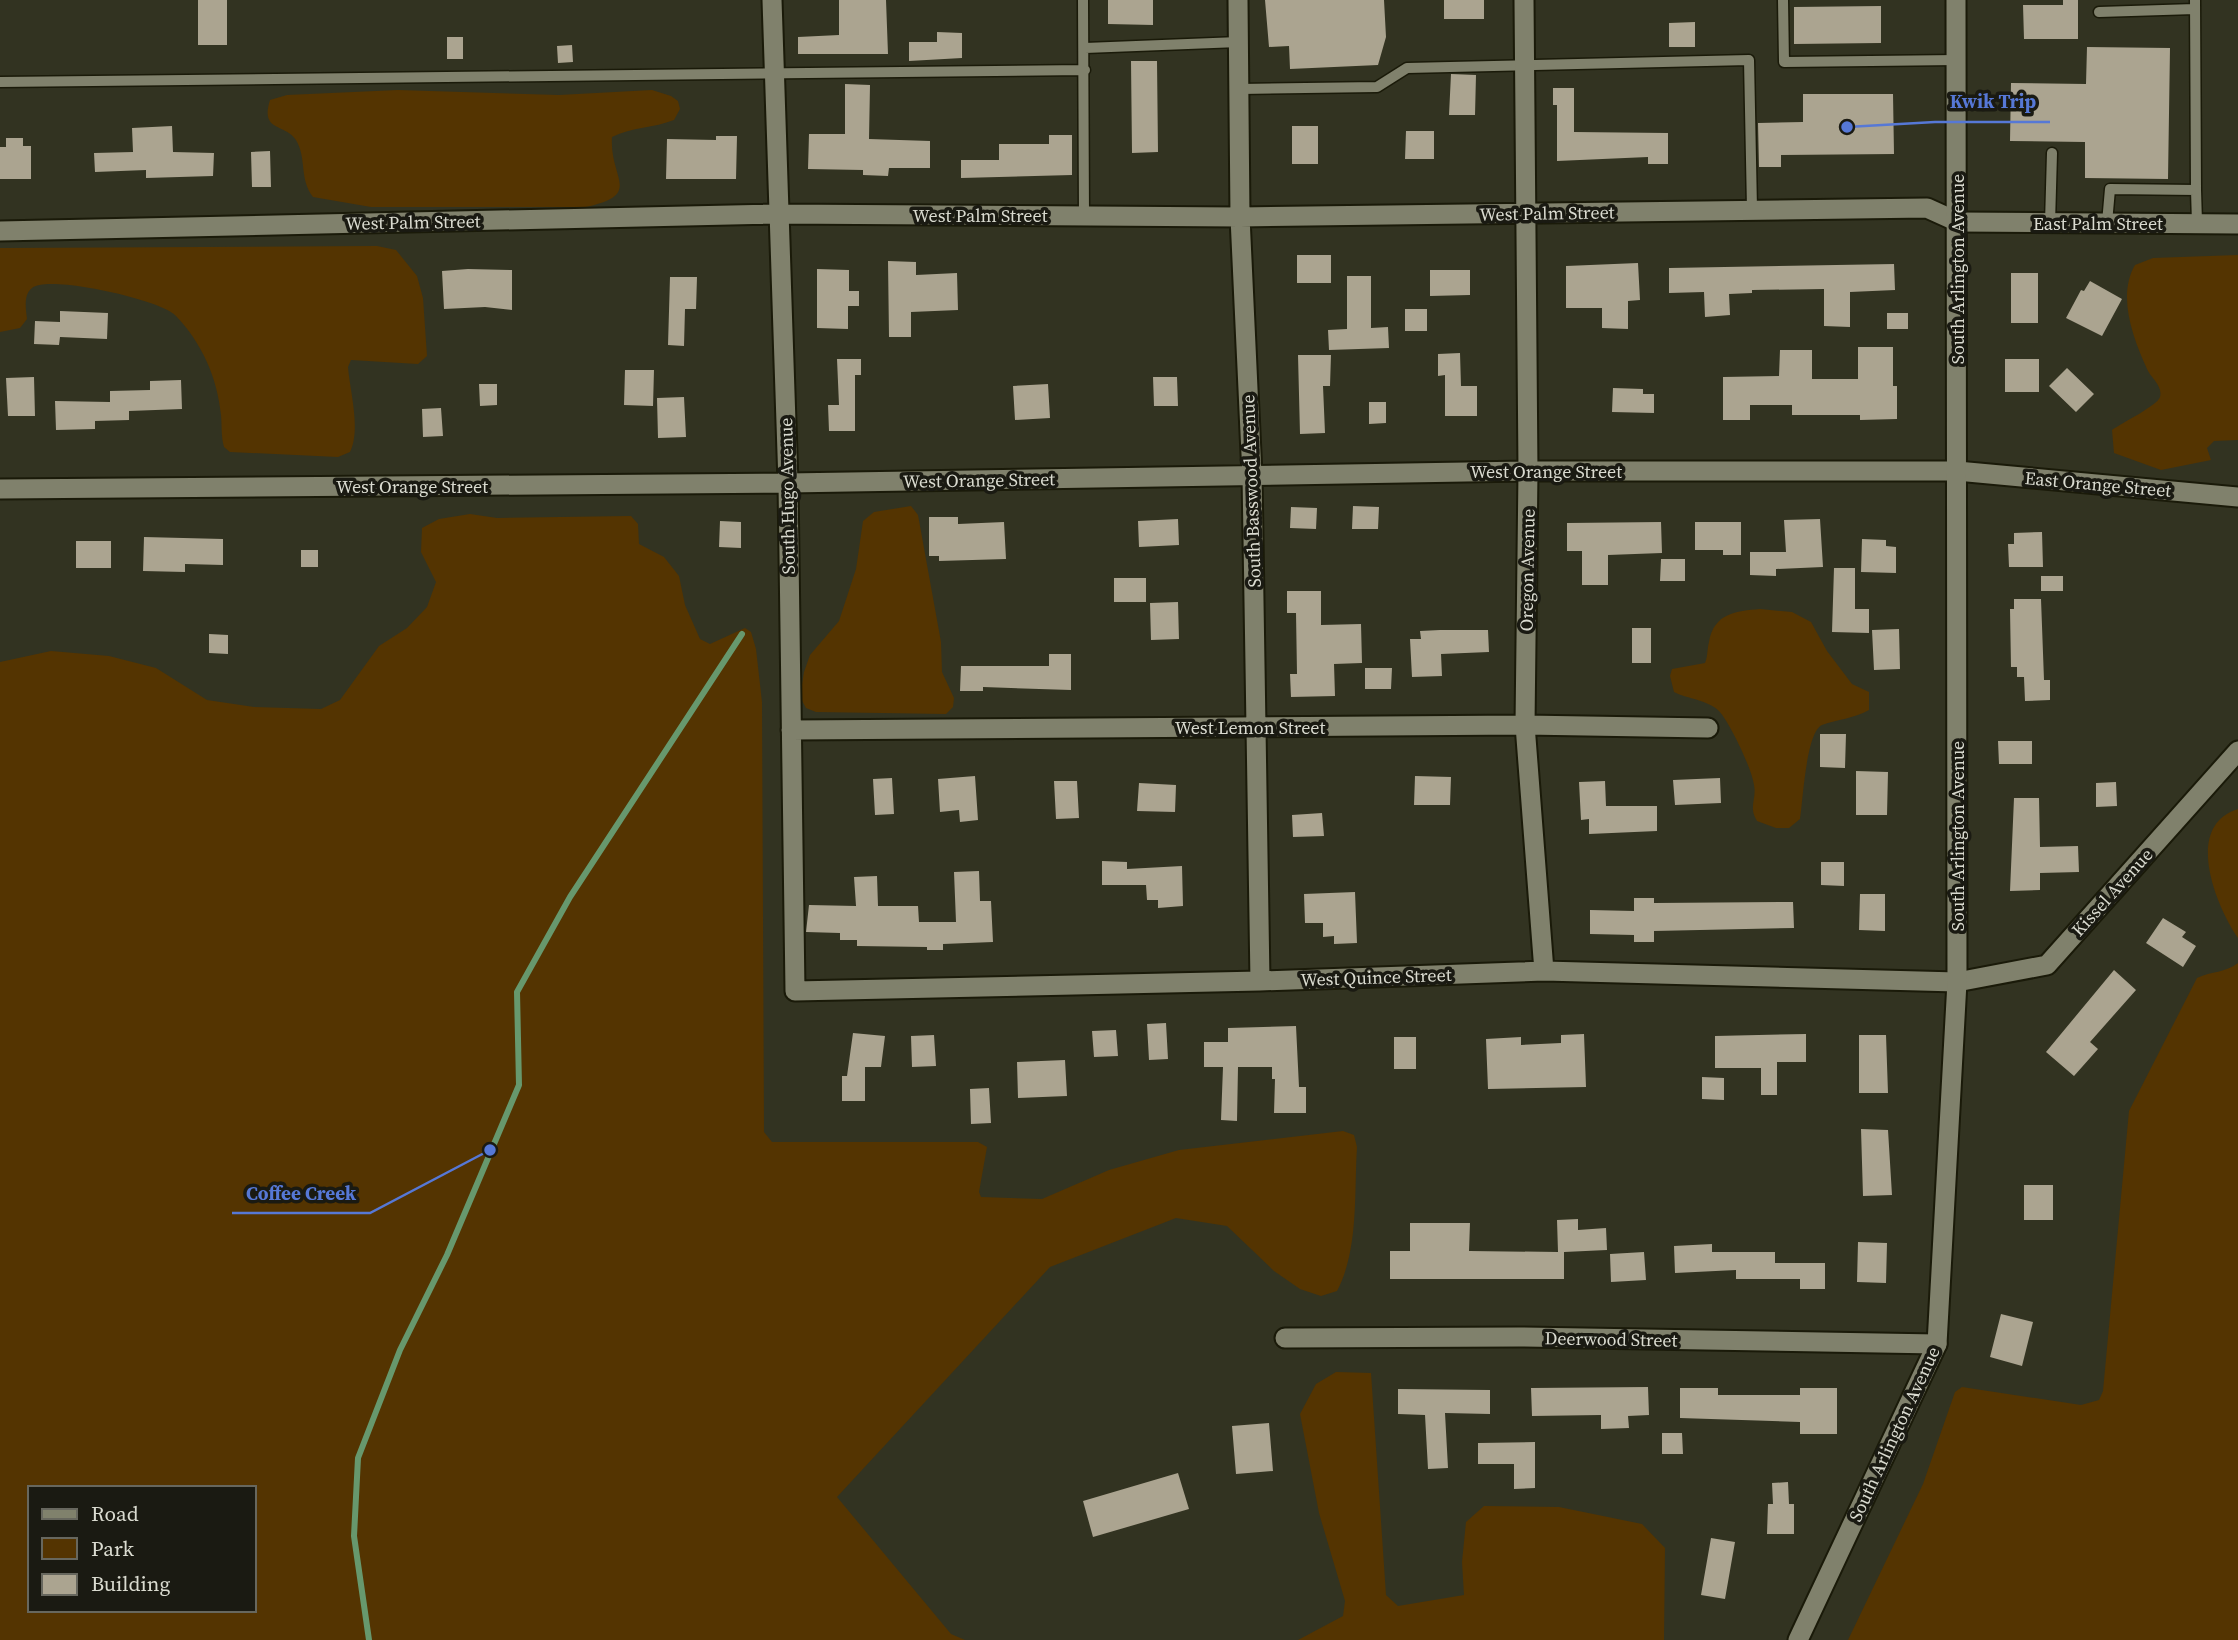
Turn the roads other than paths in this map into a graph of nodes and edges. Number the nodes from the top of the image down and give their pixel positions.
1 (772, 0) edge
2 (1083, 0) edge
3 (1238, 0) edge
4 (1524, 0) edge
5 (1783, 0) edge
6 (1956, 0) edge
7 (2195, 5) edge
8 (2099, 12) dead end
9 (1239, 42) junction
10 (1085, 48) junction
11 (1956, 60) junction
12 (1526, 63) junction
13 (1085, 69) junction
14 (774, 73) junction
15 (0, 82) edge
16 (1240, 89) junction
17 (2052, 153) dead end
18 (2196, 190) junction
19 (1752, 209) junction
20 (778, 214) junction
21 (1526, 214) junction
22 (1084, 216) junction
23 (1240, 217) junction
24 (1958, 222) junction
25 (2050, 223) junction
26 (2107, 223) junction
27 (2197, 223) junction
28 (2238, 224) edge
29 (0, 231) edge
30 (1528, 471) junction
31 (1957, 471) junction
32 (1252, 475) junction
33 (788, 483) junction
34 (0, 489) edge
35 (2238, 496) edge
36 (1525, 725) junction
37 (1258, 727) junction
38 (1708, 728) dead end
39 (791, 730) junction
40 (2238, 751) edge
41 (1544, 971) junction
42 (1260, 981) junction
43 (1957, 982) junction
44 (795, 992) joint
45 (1284, 1338) dead end
46 (1937, 1344) junction
47 (1798, 1640) edge

1 - 14 street, South Hugo Avenue
2 - 10 lane
3 - 9 street, South Basswood Avenue
4 - 12 street, Oregon Avenue
5 - 11 lane
6 - 11 street, South Arlington Avenue
7 - 8 lane
7 - 18 lane
9 - 10 lane
9 - 16 street, South Basswood Avenue
10 - 13 lane
11 - 24 street, South Arlington Avenue
12 - 16 lane
12 - 19 lane
12 - 21 street, Oregon Avenue
13 - 14 lane
13 - 22 lane
14 - 15 lane
14 - 20 street, South Hugo Avenue
16 - 23 street, South Basswood Avenue
17 - 25 lane
18 - 26 lane
18 - 27 lane
19 - 21 street, West Palm Street
19 - 24 street, West Palm Street
20 - 22 street, West Palm Street
20 - 29 street, West Palm Street
20 - 33 street, South Hugo Avenue
21 - 23 street, West Palm Street
21 - 30 street, Oregon Avenue
22 - 23 street, West Palm Street
23 - 32 street, South Basswood Avenue
24 - 25 street, East Palm Street
24 - 31 street, South Arlington Avenue
25 - 26 street, East Palm Street
26 - 27 street, East Palm Street
27 - 28 street, East Palm Street
30 - 31 street, West Orange Street
30 - 32 street, West Orange Street
30 - 36 street, Oregon Avenue
31 - 35 street, East Orange Street
31 - 43 street, South Arlington Avenue
32 - 33 street, West Orange Street
32 - 37 street, South Basswood Avenue
33 - 34 street, West Orange Street
33 - 39 street, South Hugo Avenue
36 - 37 street, West Lemon Street
36 - 38 street, West Lemon Street
36 - 41 street, Oregon Avenue
37 - 39 street, West Lemon Street
37 - 42 street, South Basswood Avenue
39 - 44 street, South Hugo Avenue
40 - 43 street, Kissel Avenue
41 - 42 street, West Quince Street
41 - 43 street, West Quince Street
42 - 44 street, West Quince Street
43 - 46 street, South Arlington Avenue
45 - 46 street, Deerwood Street
46 - 47 street, South Arlington Avenue

